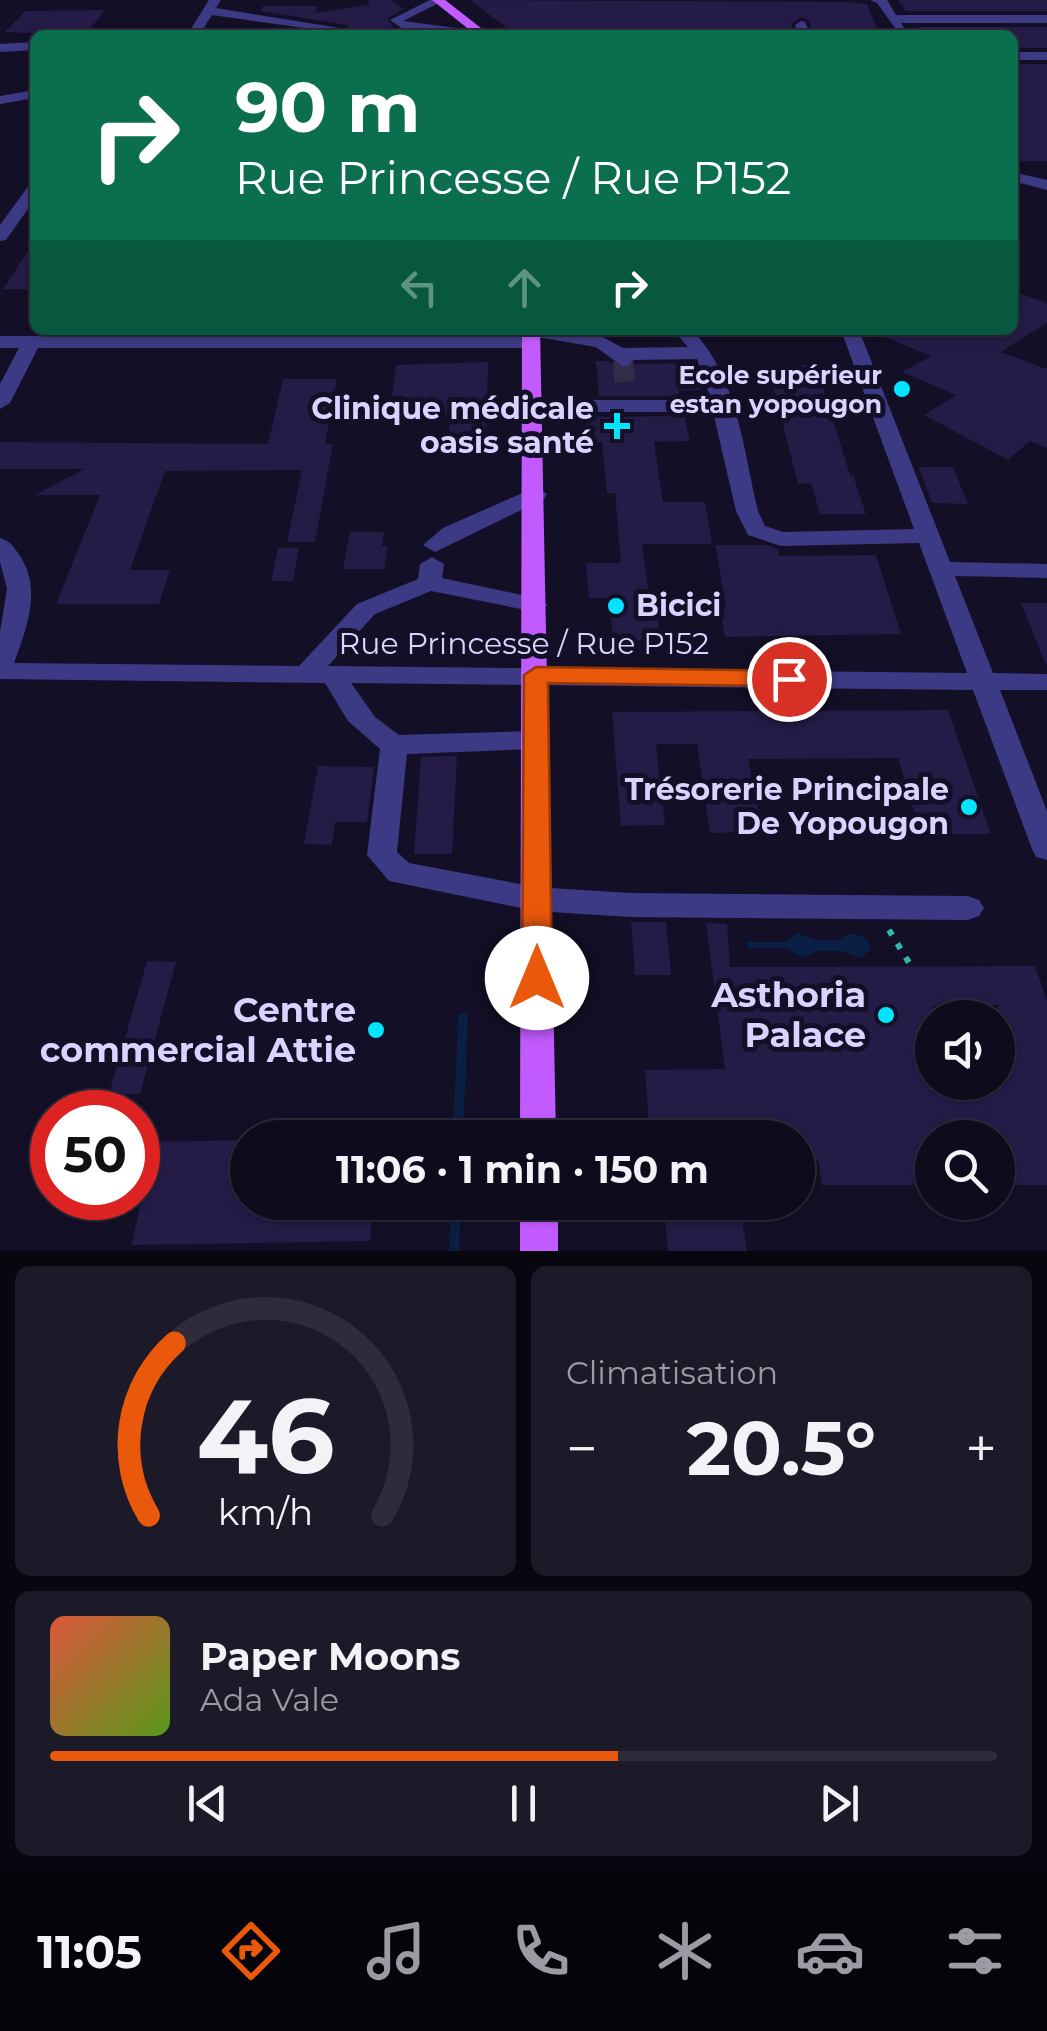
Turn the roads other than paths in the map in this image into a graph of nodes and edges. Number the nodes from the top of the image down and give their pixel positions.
1 (439, 0) edge
2 (876, 0) edge
3 (211, 6) edge
4 (894, 20) junction
5 (1047, 20) edge
6 (196, 30) edge
7 (340, 30) dead end
8 (452, 30) edge
9 (477, 30) edge
10 (900, 30) edge
11 (30, 46) edge
12 (0, 48) edge
13 (1018, 56) edge
14 (1047, 56) edge
15 (30, 95) edge
16 (0, 100) edge
17 (1018, 178) edge
18 (1047, 185) edge
19 (30, 195) edge
20 (0, 236) edge
21 (410, 335) edge
22 (521, 335) edge
23 (532, 335) edge
24 (541, 335) edge
25 (687, 335) edge
26 (852, 335) edge
27 (220, 336) edge
28 (261, 336) edge
29 (0, 342) edge
30 (31, 342) junction
31 (433, 343) junction
32 (704, 353) junction
33 (626, 384) dead end
34 (0, 403) edge
35 (534, 403) junction
36 (722, 406) junction
37 (536, 494) junction
38 (931, 536) junction
39 (0, 546) edge
40 (432, 564) junction
41 (943, 570) junction
42 (1047, 571) edge
43 (536, 604) junction
44 (0, 669) edge
45 (319, 674) junction
46 (536, 675) junction
47 (984, 682) junction
48 (1047, 682) edge
49 (535, 740) junction
50 (394, 745) junction
51 (1047, 849) edge
52 (536, 899) junction
53 (968, 908) dead end
54 (538, 1120) edge
55 (539, 1220) edge
56 (540, 1251) edge

1 - 8 street
1 - 9 main road
2 - 4 street
3 - 6 street
3 - 7 street
4 - 5 street
4 - 10 street
11 - 12 street
13 - 14 street
15 - 16 street
17 - 18 street
19 - 20 street
21 - 31 street
22 - 31 street
23 - 35 main road
24 - 32 street
25 - 32 street
26 - 38 street
27 - 28 street
27 - 30 street
28 - 31 street
29 - 30 street
30 - 34 street
32 - 36 street
33 - 35 street
35 - 36 street
35 - 37 main road
36 - 38 street
37 - 40 street
37 - 43 main road
38 - 41 street
39 - 44 street
40 - 43 street
40 - 45 street
41 - 42 street
41 - 47 street
43 - 46 main road
44 - 45 street, Rue Princesse / Rue P152
45 - 46 street, Rue Princesse / Rue P152
45 - 50 street
46 - 47 street, Rue Princesse / Rue P152
46 - 49 main road
47 - 48 street, Rue Princesse / Rue P152
47 - 51 street
49 - 50 street
49 - 52 main road
50 - 52 street
52 - 53 street
52 - 54 main road
55 - 56 main road

